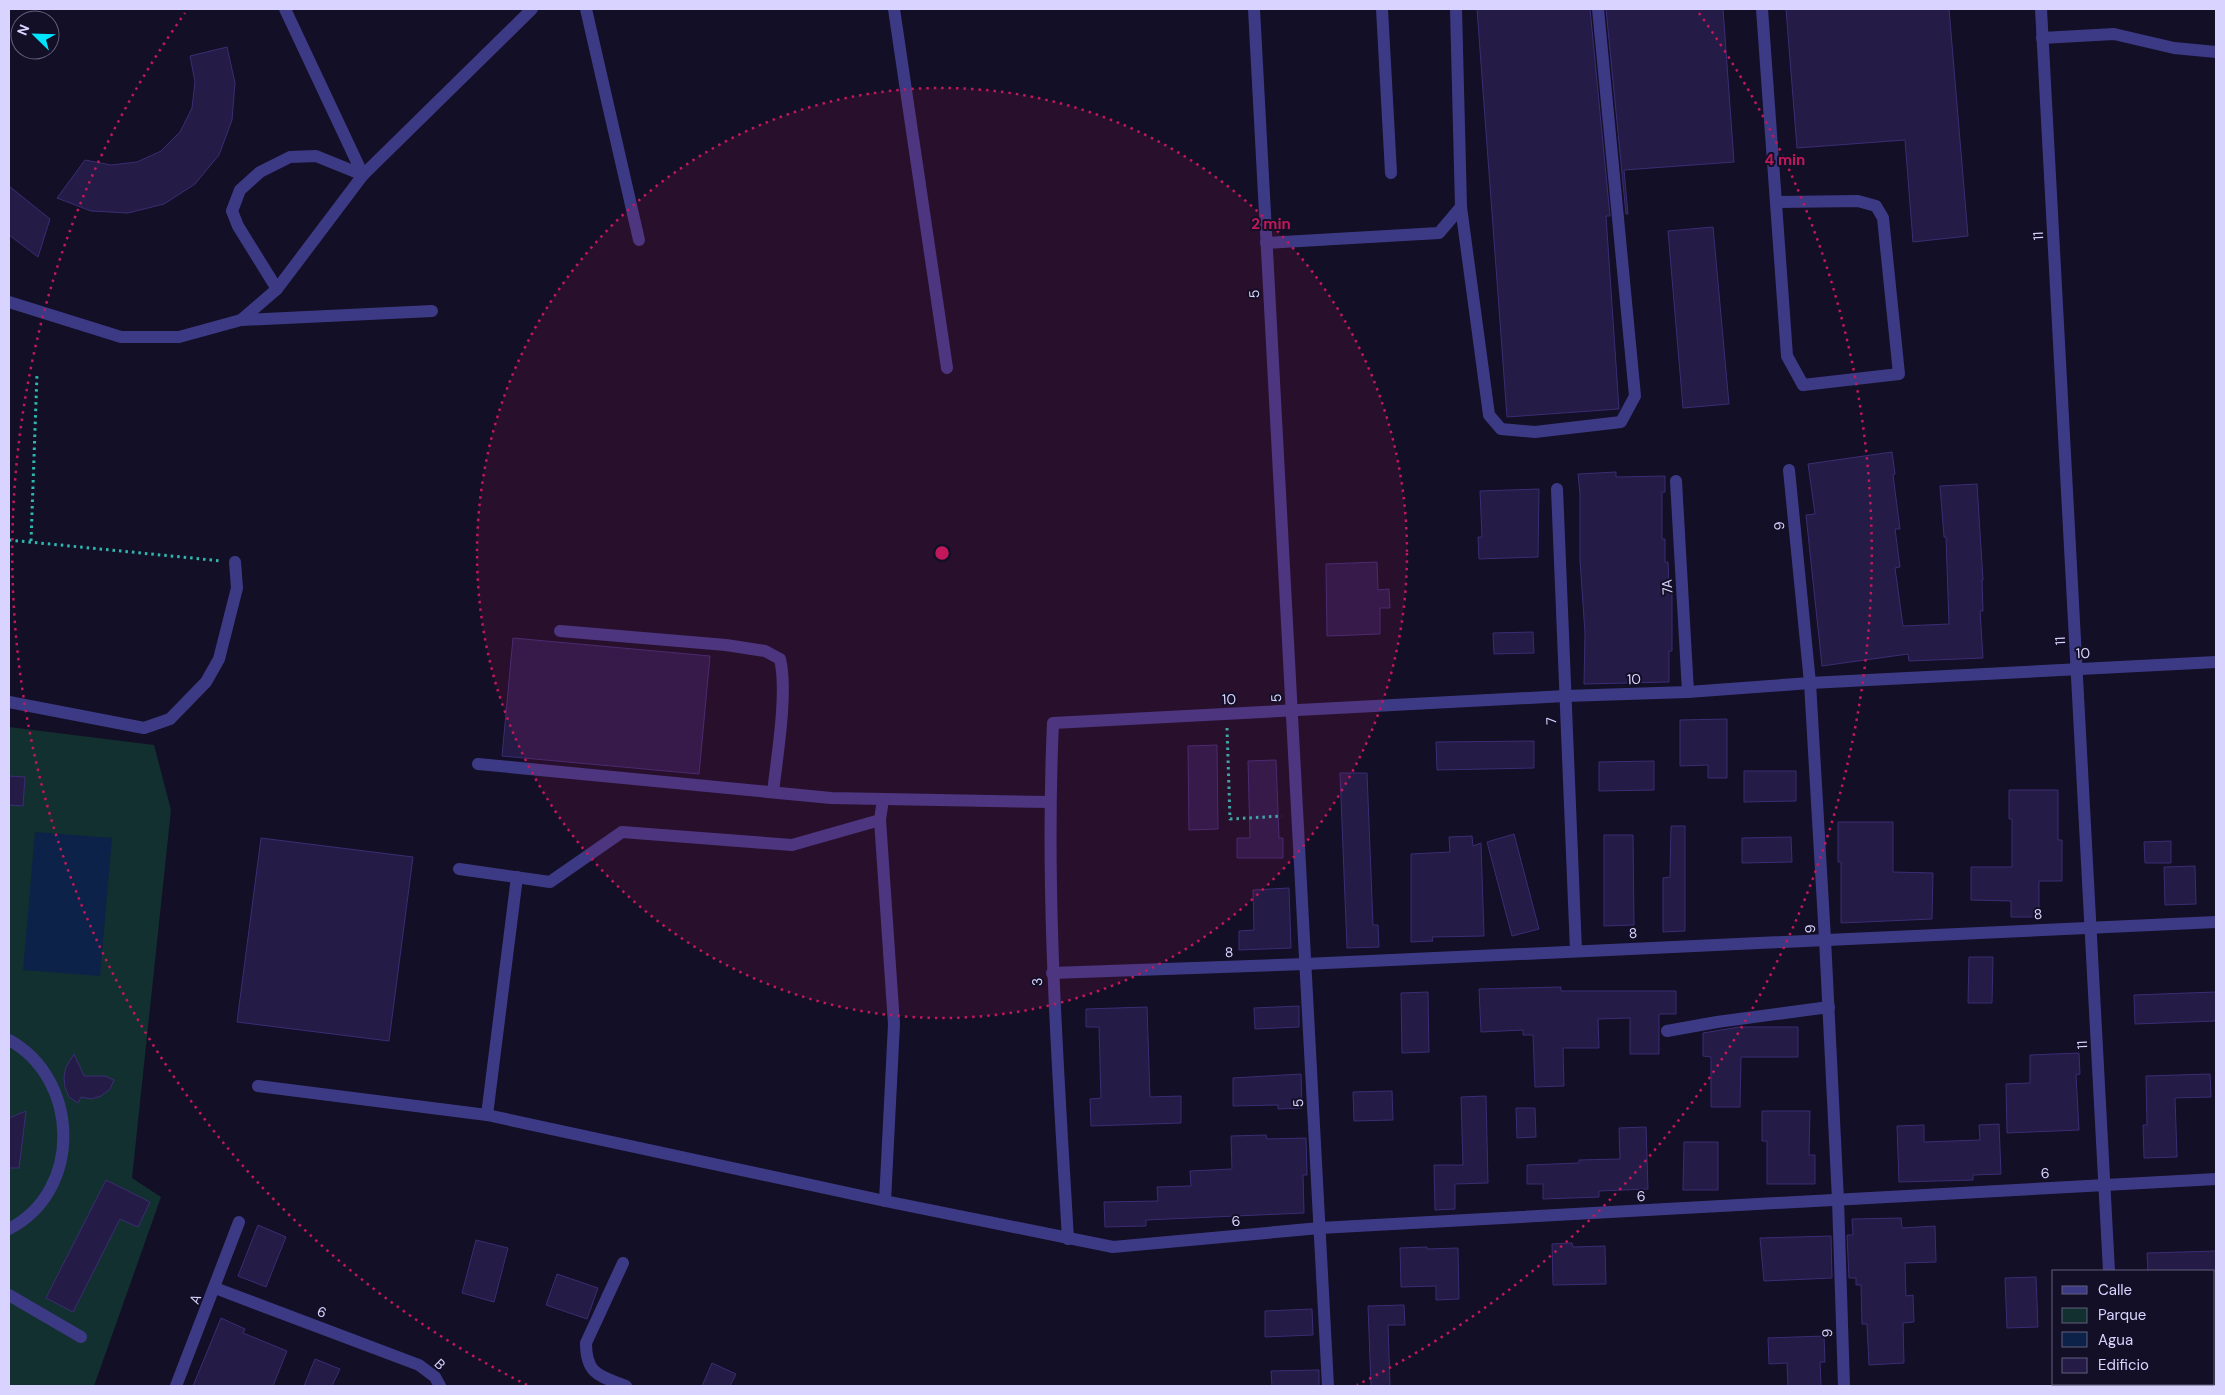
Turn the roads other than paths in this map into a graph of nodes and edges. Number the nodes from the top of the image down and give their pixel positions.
1 (285, 9) edge
2 (532, 9) edge
3 (586, 9) edge
4 (894, 9) edge
5 (1254, 9) edge
6 (1382, 9) edge
7 (1456, 9) edge
8 (1598, 9) edge
9 (1762, 9) edge
10 (2041, 9) edge
11 (2042, 38) junction
12 (2216, 52) edge
13 (1391, 173) dead end
14 (363, 175) junction
15 (1776, 202) junction
16 (1461, 207) junction
17 (639, 240) dead end
18 (1266, 243) junction
19 (276, 289) junction
20 (9, 302) edge
21 (432, 311) dead end
22 (241, 320) junction
23 (947, 368) dead end
24 (1789, 470) dead end
25 (1676, 481) dead end
26 (1557, 489) dead end
27 (235, 562) road end
28 (560, 631) dead end
29 (2216, 662) edge
30 (2076, 668) junction
31 (1810, 683) junction
32 (1688, 692) junction
33 (1565, 696) junction
34 (9, 702) edge
35 (1292, 711) junction
36 (1053, 723) joint
37 (478, 764) dead end
38 (772, 792) junction
39 (883, 799) junction
40 (1049, 802) junction
41 (880, 820) junction
42 (460, 868) dead end
43 (517, 877) junction
44 (2216, 922) edge
45 (2090, 927) junction
46 (1825, 939) junction
47 (1576, 951) junction
48 (1306, 964) junction
49 (1052, 973) junction
50 (1829, 1007) junction
51 (1667, 1031) dead end
52 (9, 1040) edge
53 (258, 1086) dead end
54 (487, 1115) junction
55 (2216, 1180) edge
56 (2104, 1185) junction
57 (1838, 1200) junction
58 (885, 1201) junction
59 (240, 1222) dead end
60 (9, 1228) edge
61 (1320, 1228) junction
62 (1068, 1239) junction
63 (622, 1263) dead end
64 (2109, 1270) edge
65 (215, 1288) junction
66 (9, 1296) edge
67 (81, 1337) dead end
68 (419, 1365) joint
69 (176, 1386) edge
70 (440, 1386) edge
71 (626, 1386) edge
72 (1328, 1386) edge
73 (1844, 1386) edge

1 - 14 street
2 - 14 street
3 - 17 street
4 - 23 street
5 - 18 street, 5
6 - 13 street
7 - 16 street
8 - 16 street
9 - 15 street
10 - 11 street, 11
11 - 12 street
11 - 30 street, 11
14 - 19 street
14 - 19 street
15 - 15 street
16 - 18 street
18 - 35 street, 5
19 - 22 street
20 - 22 street
21 - 22 street
24 - 31 street, 9
25 - 32 street, 7A
26 - 33 street, 7
27 - 34 street
28 - 38 street
29 - 30 street, 10
30 - 31 street, 10
30 - 45 street, 11
31 - 32 street, 10
31 - 46 street, 9
32 - 33 street, 10
33 - 35 street, 10
33 - 47 street, 7
35 - 36 street, 10
35 - 48 street, 5
36 - 40 street, 3
37 - 38 street
38 - 39 street
39 - 40 street
39 - 41 street
40 - 49 street, 3
41 - 43 street
41 - 58 street
42 - 43 street
43 - 54 street
44 - 45 street, 8
45 - 46 street, 8
45 - 56 street, 11
46 - 47 street, 8
46 - 50 street, 9
47 - 48 street, 8
48 - 49 street, 8
48 - 61 street, 5
49 - 62 street, 3
50 - 51 street
50 - 57 street, 9
52 - 60 street
53 - 54 street, 6
54 - 58 street, 6
55 - 56 street, 6
56 - 57 street, 6
56 - 64 street, 11
57 - 61 street, 6
57 - 73 street, 9
58 - 62 street, 6
59 - 65 street, A
61 - 62 street, 6
61 - 72 street, 5
63 - 71 street
65 - 68 street, 6
65 - 69 street, A
66 - 67 street
68 - 70 street, B

